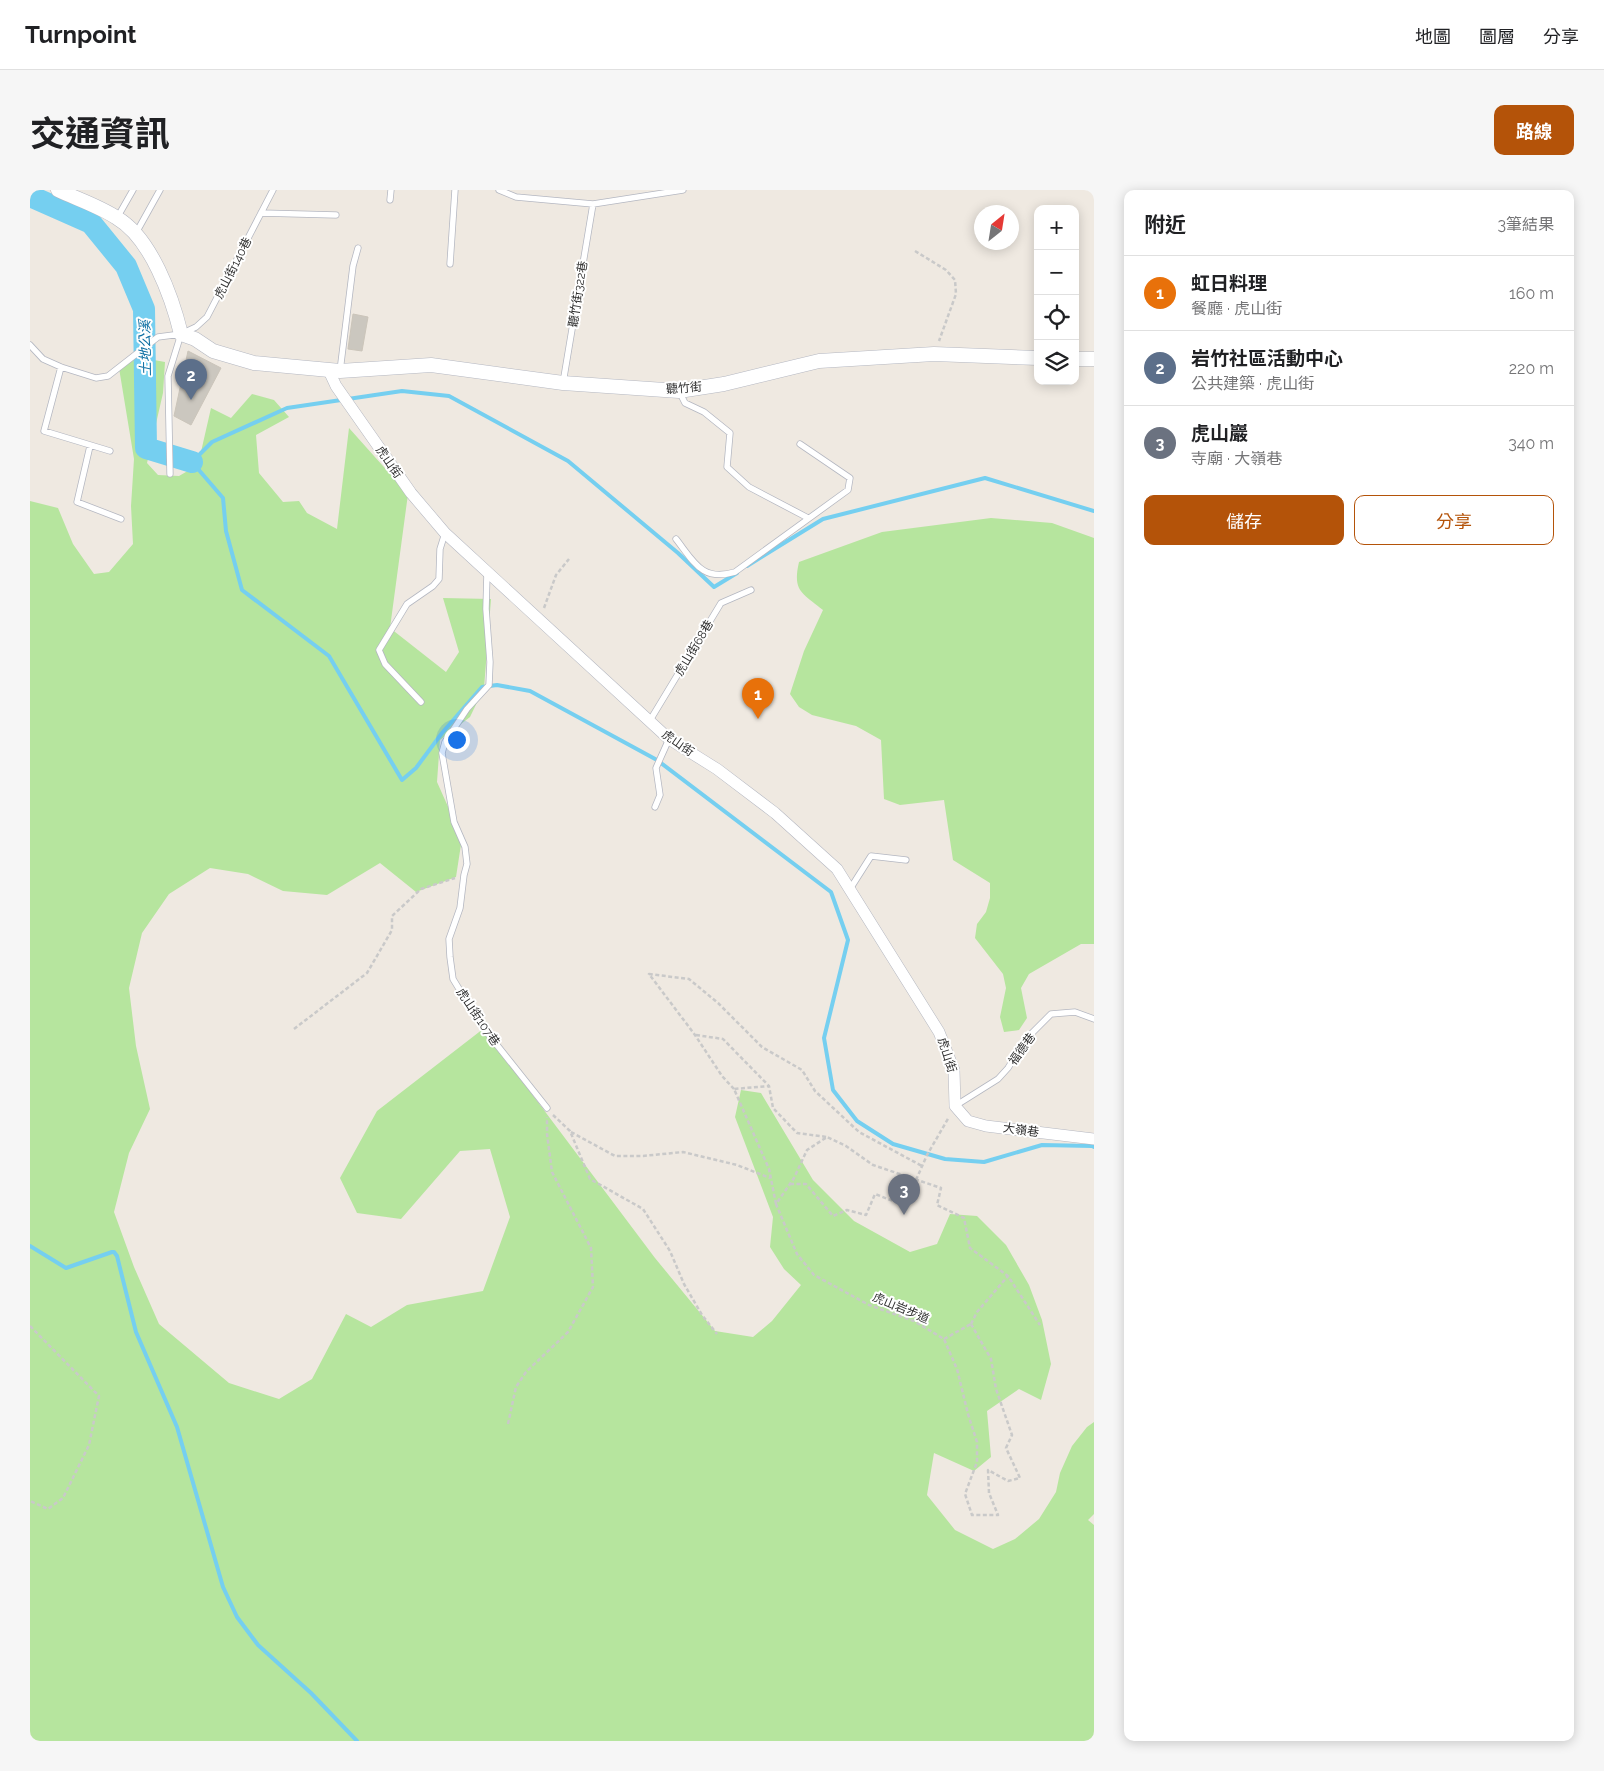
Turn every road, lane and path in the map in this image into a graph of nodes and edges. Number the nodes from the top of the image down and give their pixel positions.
1 (58, 190) edge
2 (133, 190) edge
3 (160, 190) edge
4 (391, 190) edge
5 (455, 190) edge
6 (499, 190) edge
7 (684, 190) edge
8 (271, 191) edge
9 (390, 200) dead end
10 (593, 204) junction
11 (261, 213) junction
12 (336, 215) dead end
13 (118, 218) junction
14 (136, 233) junction
15 (358, 248) dead end
16 (915, 251) dead end
17 (450, 264) dead end
18 (181, 334) junction
19 (30, 346) edge
20 (934, 354) junction
21 (1034, 358) edge
22 (1079, 359) edge
23 (1094, 359) edge
24 (62, 367) junction
25 (334, 371) junction
26 (563, 383) junction
27 (679, 391) junction
28 (800, 444) dead end
29 (90, 446) junction
30 (110, 451) dead end
31 (170, 474) dead end
32 (808, 518) junction
33 (121, 519) dead end
34 (445, 533) junction
35 (676, 539) dead end
36 (569, 558) dead end
37 (487, 573) junction
38 (752, 590) dead end
39 (540, 622) junction
40 (421, 702) dead end
41 (649, 722) junction
42 (669, 739) junction
43 (655, 807) dead end
44 (906, 860) dead end
45 (464, 875) junction
46 (850, 889) junction
47 (1094, 1019) edge
48 (294, 1029) dead end
49 (695, 1034) junction
50 (769, 1086) junction
51 (734, 1089) junction
52 (955, 1106) junction
53 (547, 1108) junction
54 (570, 1131) junction
55 (827, 1137) junction
56 (1094, 1139) edge
57 (922, 1166) junction
58 (904, 1175) junction
59 (770, 1178) junction
60 (916, 1180) junction
61 (790, 1184) junction
62 (776, 1204) junction
63 (1008, 1276) junction
64 (972, 1324) junction
65 (1040, 1325) dead end
66 (30, 1326) edge
67 (717, 1334) dead end
68 (944, 1338) junction
69 (508, 1424) dead end
70 (30, 1501) edge

1 - 13 street
2 - 13 lane
3 - 14 lane
4 - 9 lane
5 - 17 lane
6 - 10 lane
7 - 10 lane
8 - 11 lane, 虎山街140巷
10 - 26 lane, 聽竹街322巷
11 - 12 lane
11 - 18 lane, 虎山街140巷
13 - 14 street
14 - 18 street
15 - 25 lane
16 - 20 path
18 - 24 lane
18 - 25 street
18 - 31 lane
19 - 24 lane
20 - 21 street, 聽竹街
20 - 27 street, 聽竹街
22 - 23 street
24 - 29 lane
25 - 26 street, 聽竹街
25 - 34 street, 虎山街
26 - 27 street, 聽竹街
27 - 32 lane
28 - 32 lane
29 - 30 lane
29 - 33 lane
32 - 35 lane
34 - 37 street, 虎山街
34 - 40 lane
36 - 39 path
37 - 39 street, 虎山街
37 - 45 lane, 虎山街107巷
38 - 41 lane, 虎山街68巷
39 - 41 street, 虎山街
41 - 42 street, 虎山街
42 - 43 lane
42 - 46 street, 虎山街
44 - 46 lane
45 - 48 path
45 - 53 lane, 虎山街107巷
46 - 52 street, 虎山街
47 - 52 lane, 福德巷
49 - 50 path
49 - 51 path, 虎山岩步道
49 - 57 path, 虎山岩步道
50 - 51 path
50 - 55 path
51 - 59 path, 虎山岩步道
52 - 56 street, 大嶺巷
52 - 57 path
53 - 54 path
53 - 69 path
54 - 59 path
54 - 67 path
55 - 58 path
55 - 61 path
57 - 60 path
58 - 60 path
58 - 61 path
59 - 62 path, 虎山岩步道
60 - 63 path
61 - 62 path
62 - 68 path, 虎山岩步道
63 - 64 path
63 - 65 path
64 - 68 path
64 - 68 path
66 - 70 path

